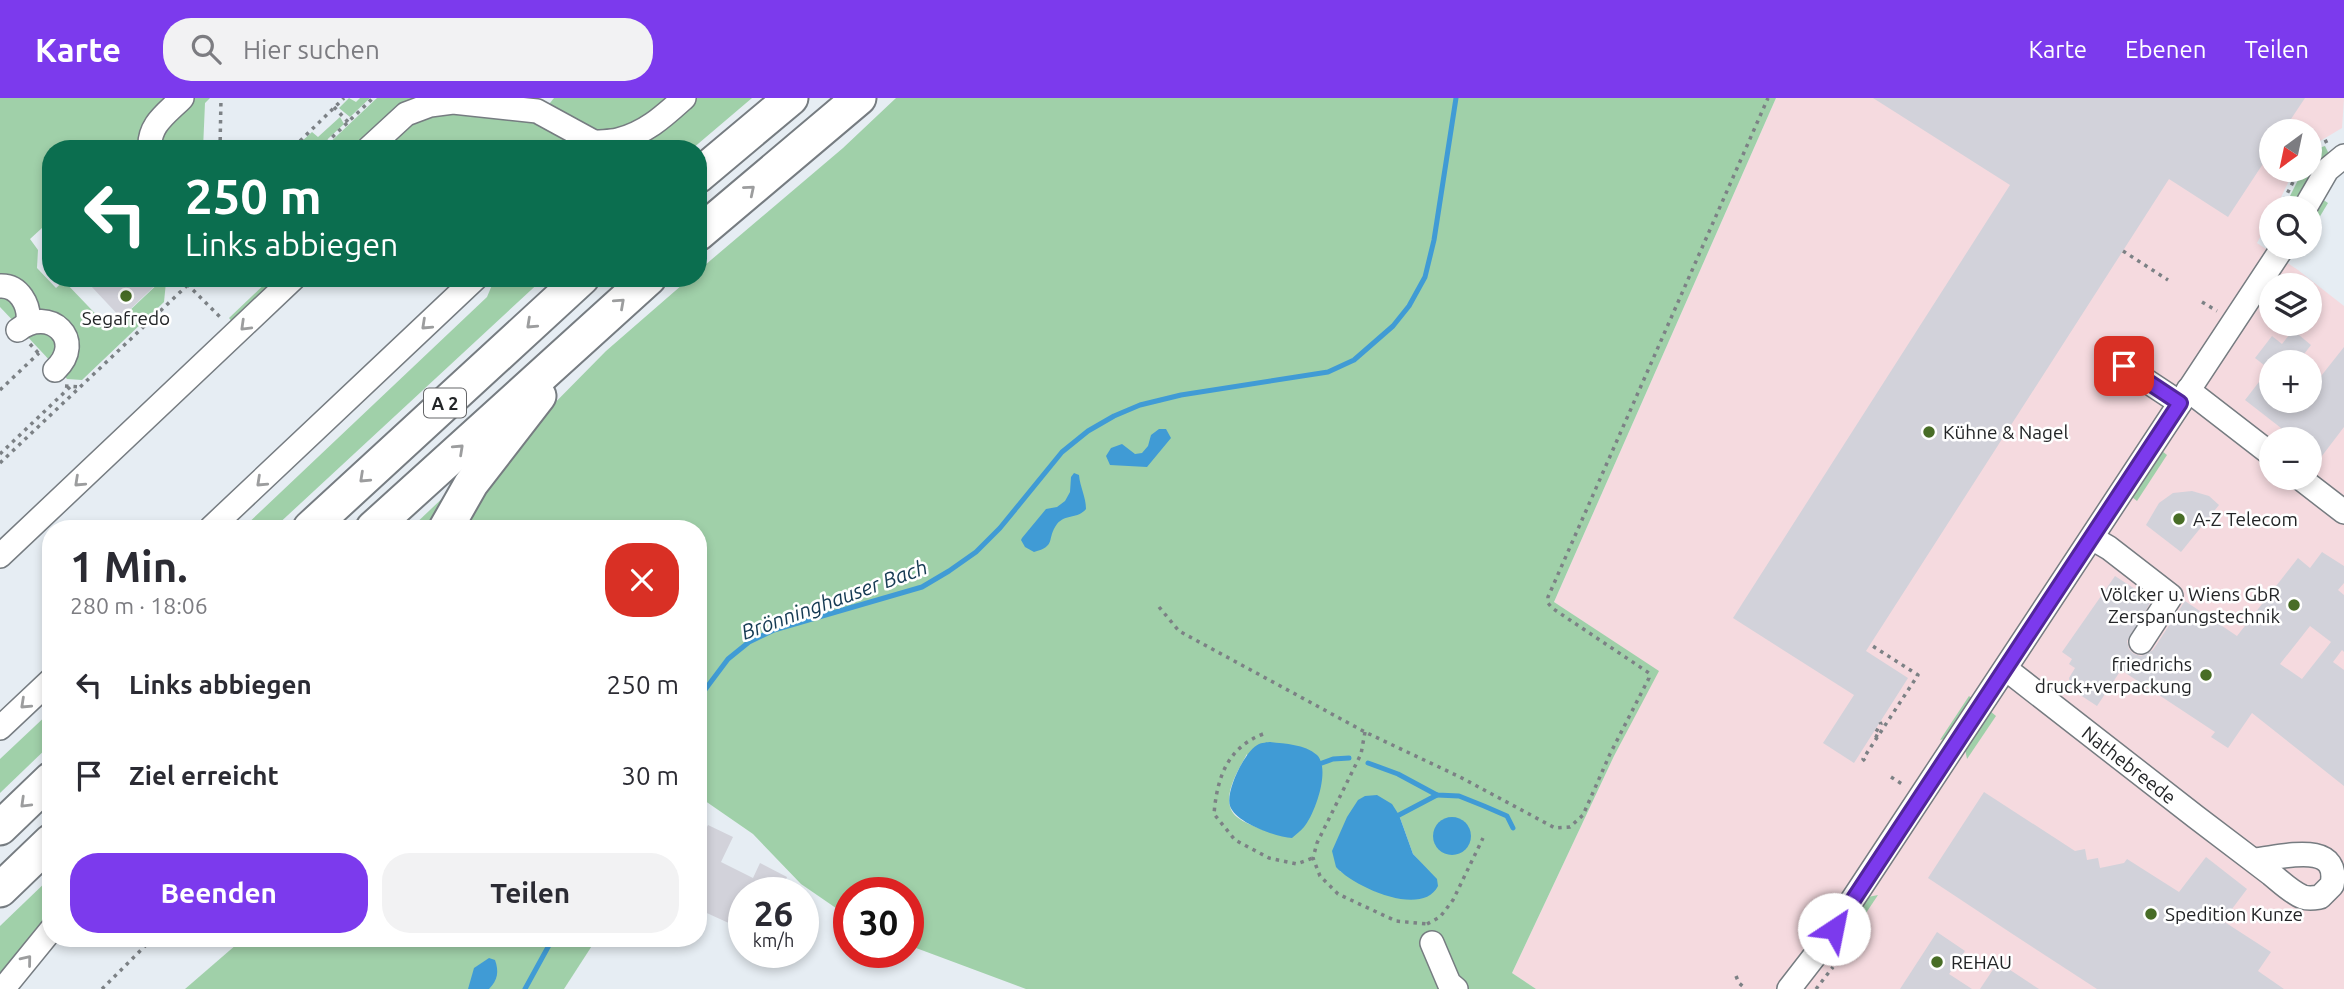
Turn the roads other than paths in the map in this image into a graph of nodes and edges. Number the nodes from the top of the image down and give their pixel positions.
1 (182, 98) edge
2 (684, 98) edge
3 (791, 98) edge
4 (859, 98) edge
5 (455, 100) edge
6 (542, 105) edge
7 (149, 140) edge
8 (378, 140) edge
9 (579, 140) edge
10 (617, 140) edge
11 (2338, 147) edge
12 (707, 168) edge
13 (2312, 196) edge
14 (707, 226) edge
15 (2275, 259) edge
16 (0, 286) edge
17 (285, 287) edge
18 (466, 287) edge
19 (572, 287) edge
20 (639, 287) edge
21 (592, 328) junction
22 (2124, 366) dead end
23 (63, 378) road end
24 (2184, 396) junction
25 (2259, 446) edge
26 (2316, 490) edge
27 (2344, 512) edge
28 (219, 520) edge
29 (319, 520) edge
30 (382, 520) edge
31 (451, 520) edge
32 (2092, 538) junction
33 (0, 556) edge
34 (2141, 642) dead end
35 (2006, 669) junction
36 (42, 688) edge
37 (0, 728) edge
38 (42, 788) edge
39 (0, 828) edge
40 (42, 850) edge
41 (2253, 860) dead end
42 (0, 890) edge
43 (1429, 933) road end
44 (42, 941) edge
45 (3, 989) edge
46 (1456, 989) edge
47 (1789, 989) edge

1 - 7 street
2 - 10 street
3 - 12 highway
14 -> 4 highway
5 - 6 street
5 - 8 street
6 - 9 street
11 - 13 street
15 - 24 street
16 - 23 street
17 -> 33 street
18 -> 28 street
19 -> 29 highway, A 2
21 -> 20 highway, A 2
30 -> 21 highway, A 2
21 - 31 highway
22 - 24 street
24 - 25 street
24 - 32 street
26 - 27 street
32 - 34 street
32 - 35 street
35 - 41 street, Nathebreede
35 - 47 street
36 -> 37 street
38 -> 39 highway
40 - 42 highway
43 - 46 street
45 -> 44 street

